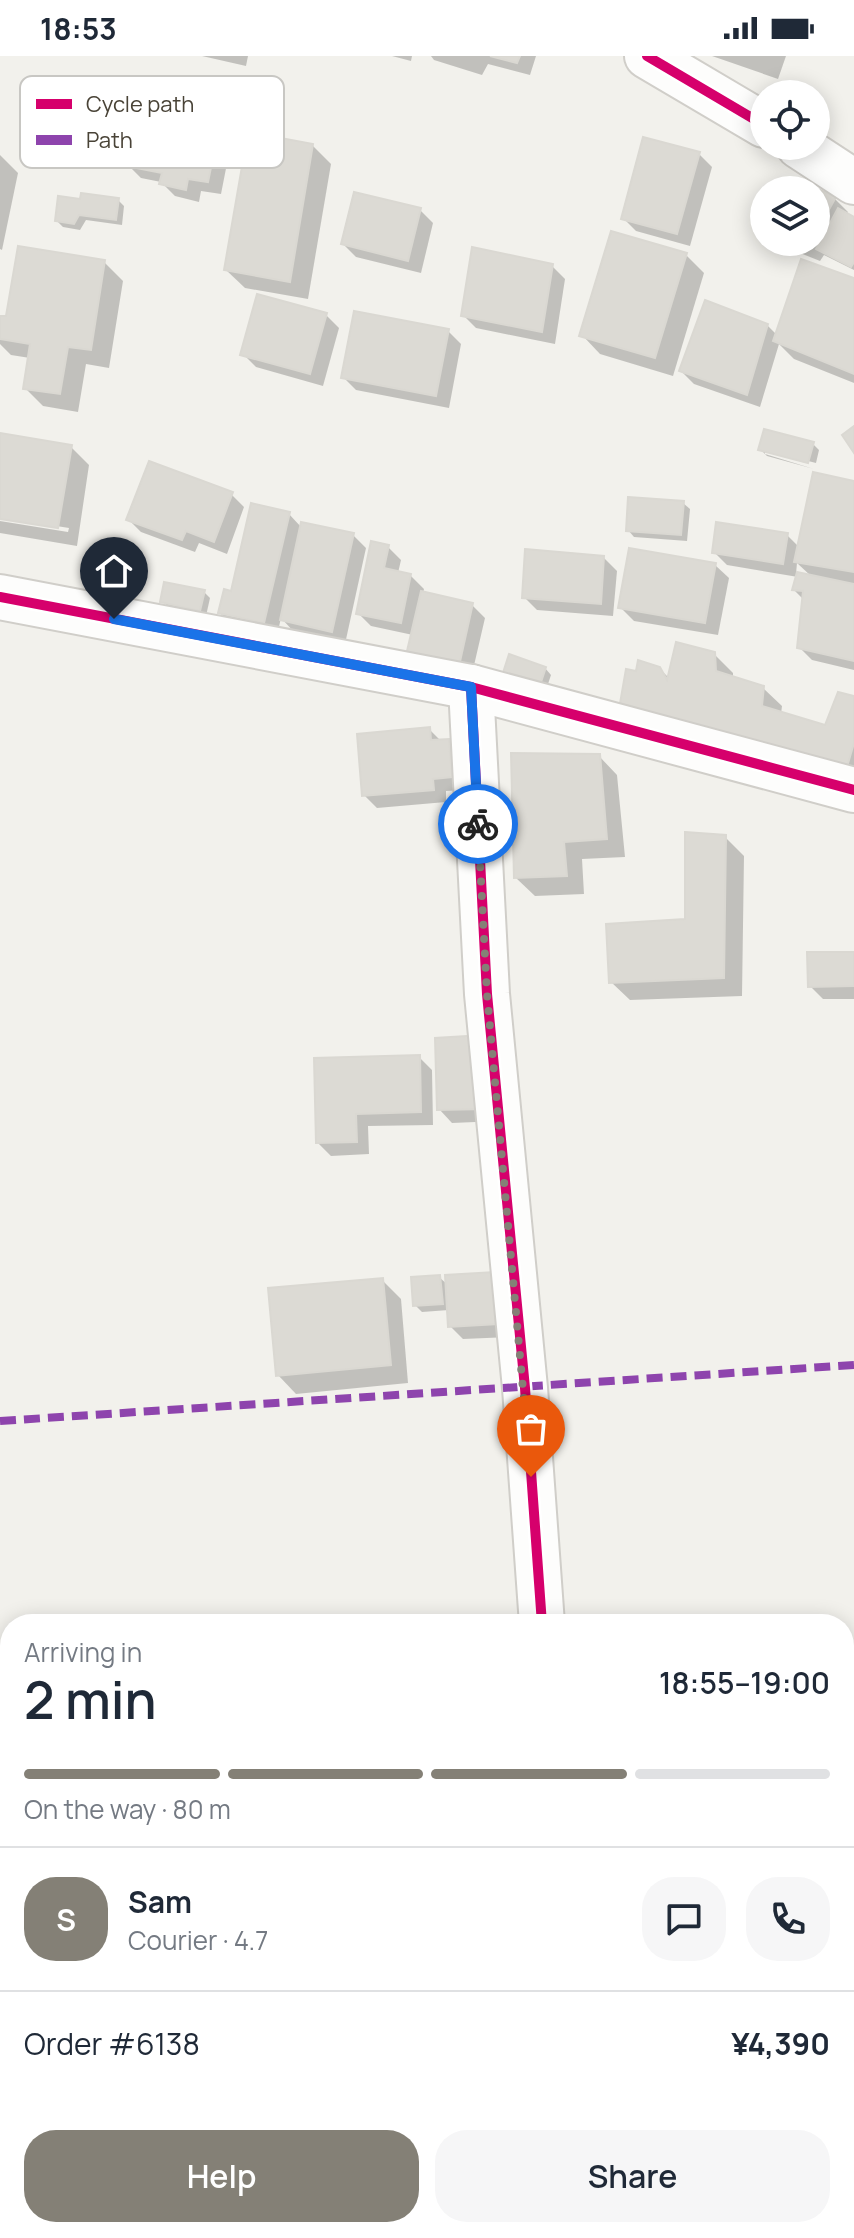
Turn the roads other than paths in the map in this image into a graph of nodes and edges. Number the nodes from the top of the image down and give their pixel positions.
1 (647, 56) edge
2 (750, 117) edge
3 (820, 160) edge
4 (854, 182) edge
5 (0, 597) edge
6 (471, 687) junction
7 (854, 790) edge
8 (541, 1614) edge

1 - 2 street
3 - 4 street
5 - 6 street
6 - 7 street
6 - 8 street

